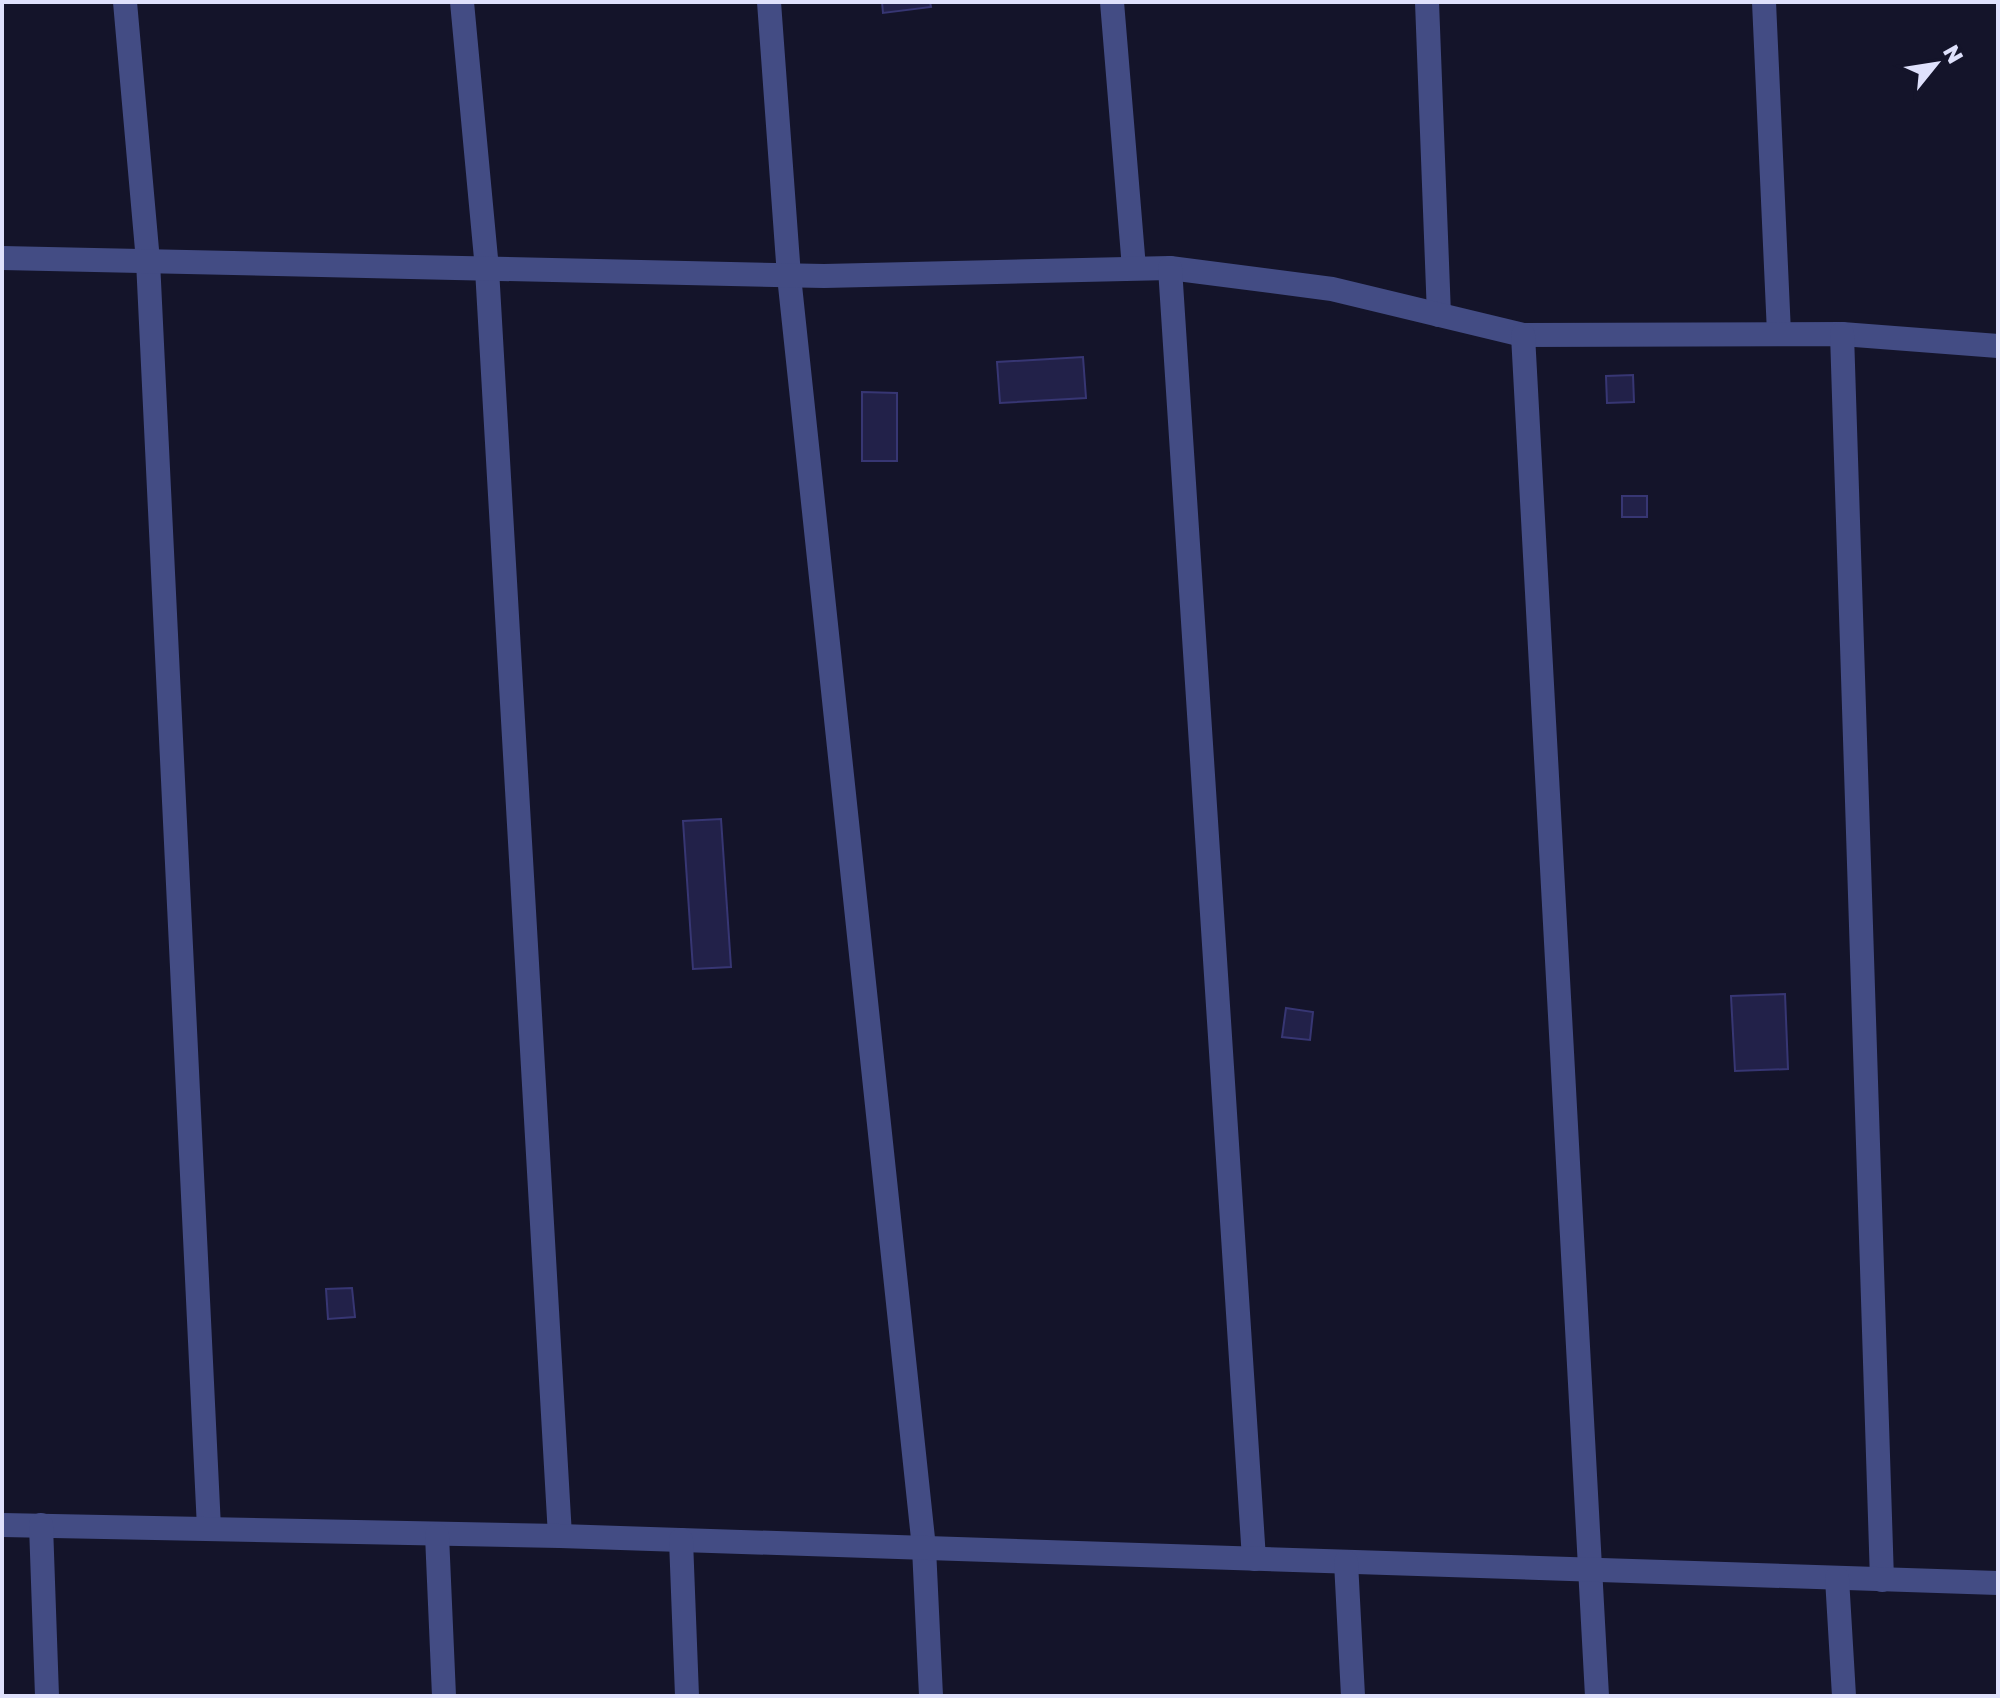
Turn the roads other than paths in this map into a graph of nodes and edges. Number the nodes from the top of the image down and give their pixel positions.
1 (125, 2) edge
2 (462, 2) edge
3 (769, 2) edge
4 (1112, 2) edge
5 (1427, 2) edge
6 (1764, 2) edge
7 (2, 258) edge
8 (148, 261) junction
9 (1134, 268) junction
10 (1170, 268) junction
11 (487, 269) junction
12 (789, 276) junction
13 (1439, 315) junction
14 (1779, 333) junction
15 (1842, 334) junction
16 (1523, 335) junction
17 (1998, 346) edge
18 (2, 1525) edge
19 (41, 1525) junction
20 (209, 1528) junction
21 (437, 1535) junction
22 (560, 1536) junction
23 (681, 1540) junction
24 (924, 1548) junction
25 (1254, 1559) junction
26 (1346, 1562) junction
27 (1591, 1570) junction
28 (1837, 1578) junction
29 (1882, 1580) junction
30 (1998, 1583) edge
31 (47, 1696) edge
32 (444, 1696) edge
33 (687, 1696) edge
34 (931, 1696) edge
35 (1353, 1696) edge
36 (1597, 1696) edge
37 (1844, 1696) edge

1 - 8 street
2 - 11 street
3 - 12 street
4 - 9 street
5 - 13 street
6 - 14 street
7 - 8 street
8 - 11 street
8 - 20 street
9 - 10 street
9 - 12 street
10 - 13 street
10 - 25 street
11 - 12 street
11 - 22 street
12 - 24 street
13 - 16 street
14 - 15 street
14 - 16 street
15 - 17 street
15 - 29 street
16 - 27 street
18 - 19 street
19 - 20 street
19 - 31 street
20 - 21 street
21 - 22 street
21 - 32 street
22 - 23 street
23 - 24 street
23 - 33 street
24 - 25 street
24 - 34 street
25 - 26 street
26 - 27 street
26 - 35 street
27 - 28 street
27 - 36 street
28 - 29 street
28 - 37 street
29 - 30 street

